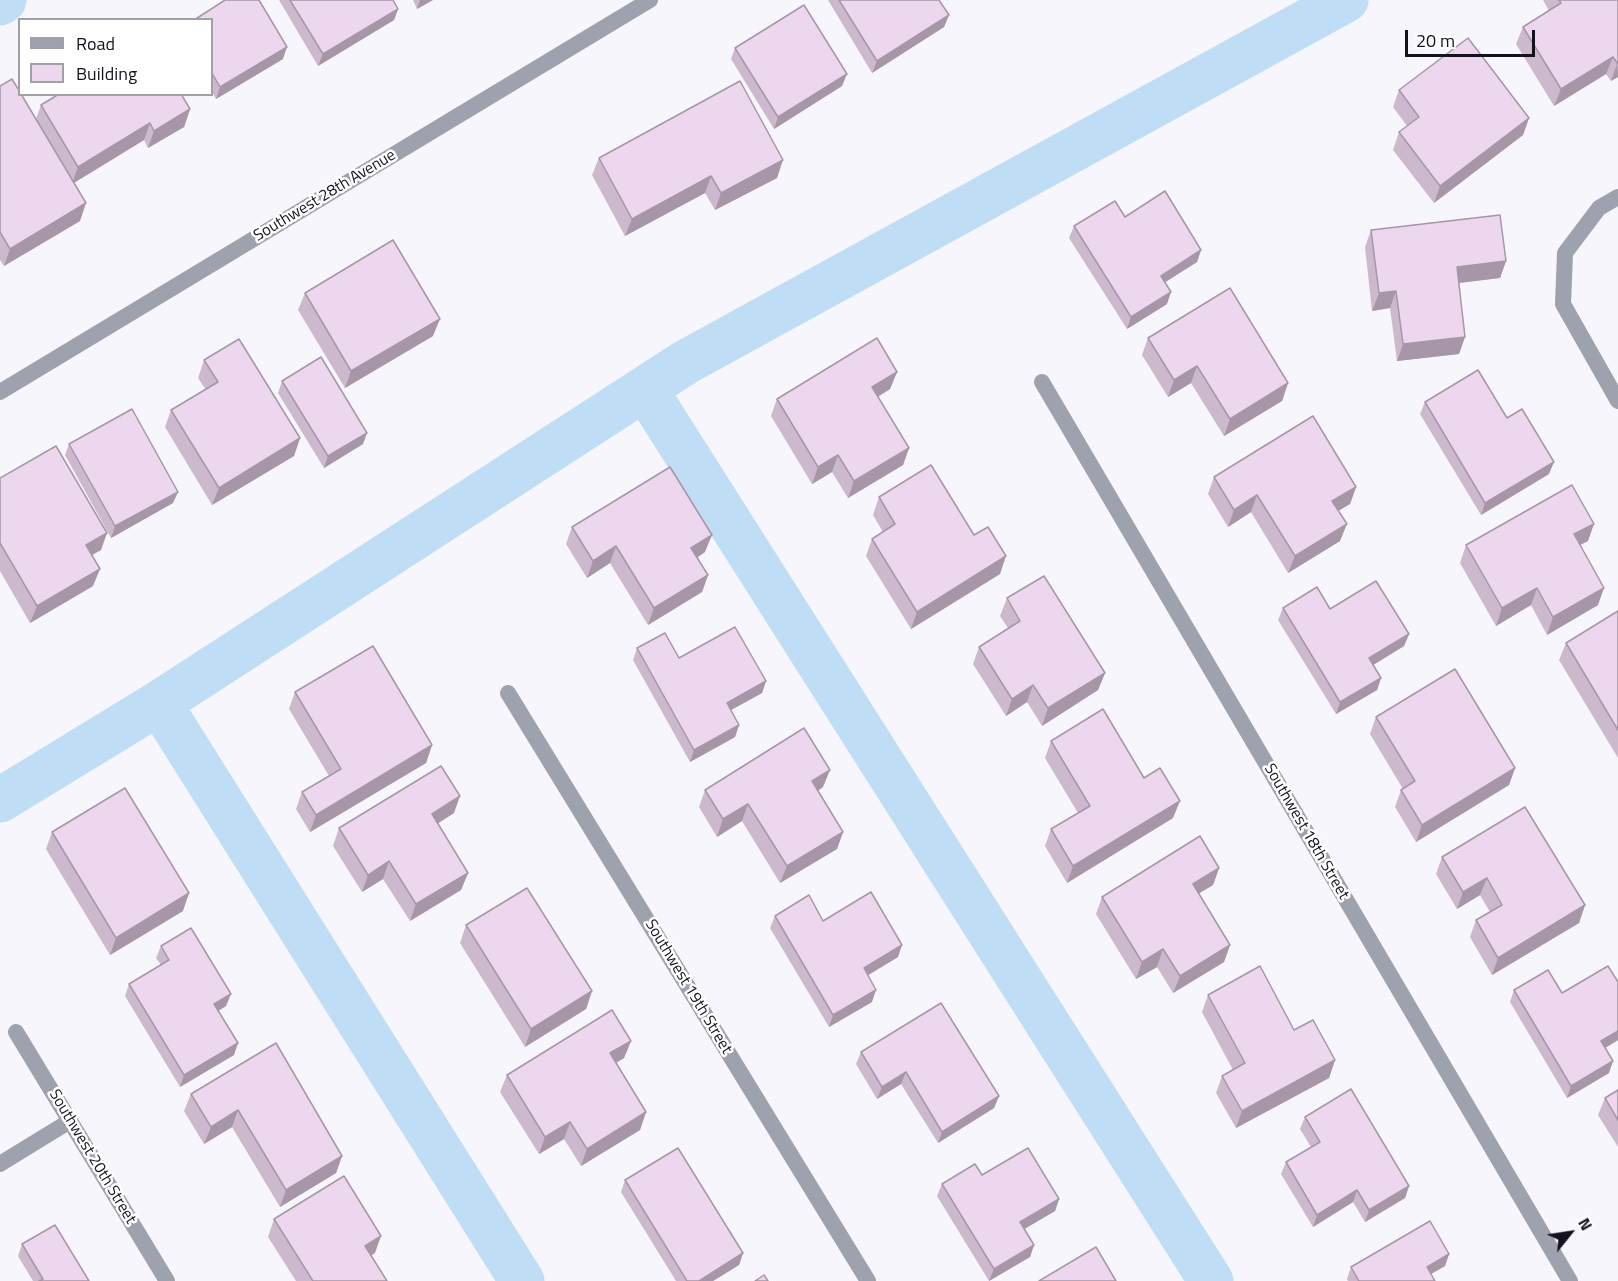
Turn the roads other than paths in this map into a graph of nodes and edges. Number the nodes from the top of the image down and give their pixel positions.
1 (650, 0) edge
2 (1618, 196) edge
3 (1042, 382) dead end
4 (0, 393) edge
5 (1618, 400) edge
6 (508, 693) dead end
7 (16, 1032) dead end
8 (70, 1121) junction
9 (0, 1164) edge
10 (167, 1281) edge
11 (868, 1281) edge
12 (1570, 1281) edge

1 - 4 street, Southwest 28th Avenue
2 - 5 street
3 - 12 street, Southwest 18th Street
6 - 11 street, Southwest 19th Street
7 - 8 street, Southwest 20th Street
8 - 9 street
8 - 10 street, Southwest 20th Street

